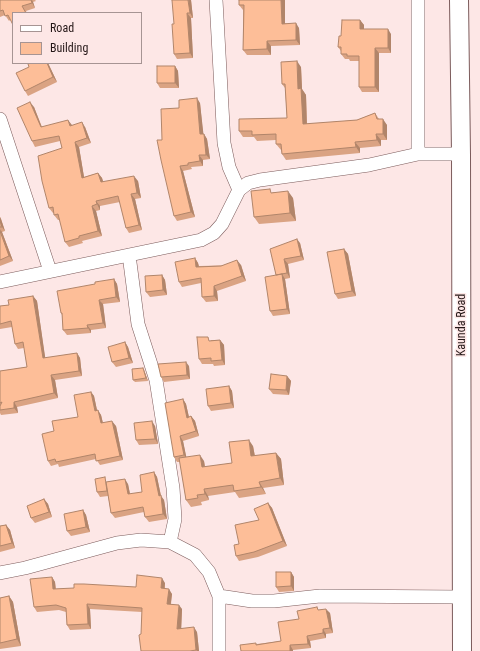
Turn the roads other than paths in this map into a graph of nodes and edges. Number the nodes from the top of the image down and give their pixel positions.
1 (216, 0) edge
2 (418, 0) edge
3 (459, 0) edge
4 (0, 119) edge
5 (418, 154) junction
6 (461, 154) junction
7 (239, 190) junction
8 (129, 255) junction
9 (50, 271) junction
10 (0, 282) edge
11 (170, 542) junction
12 (0, 573) edge
13 (219, 596) junction
14 (462, 597) junction
15 (219, 651) edge
16 (462, 651) edge

1 - 7 street
2 - 5 street
3 - 6 main road, Kaunda Road
4 - 9 street
5 - 6 street
5 - 7 street
6 - 14 main road, Kaunda Road
7 - 8 street
8 - 9 street
8 - 11 street
9 - 10 street
11 - 12 street
11 - 13 street
13 - 14 street
13 - 15 street
14 - 16 main road, Kaunda Road

